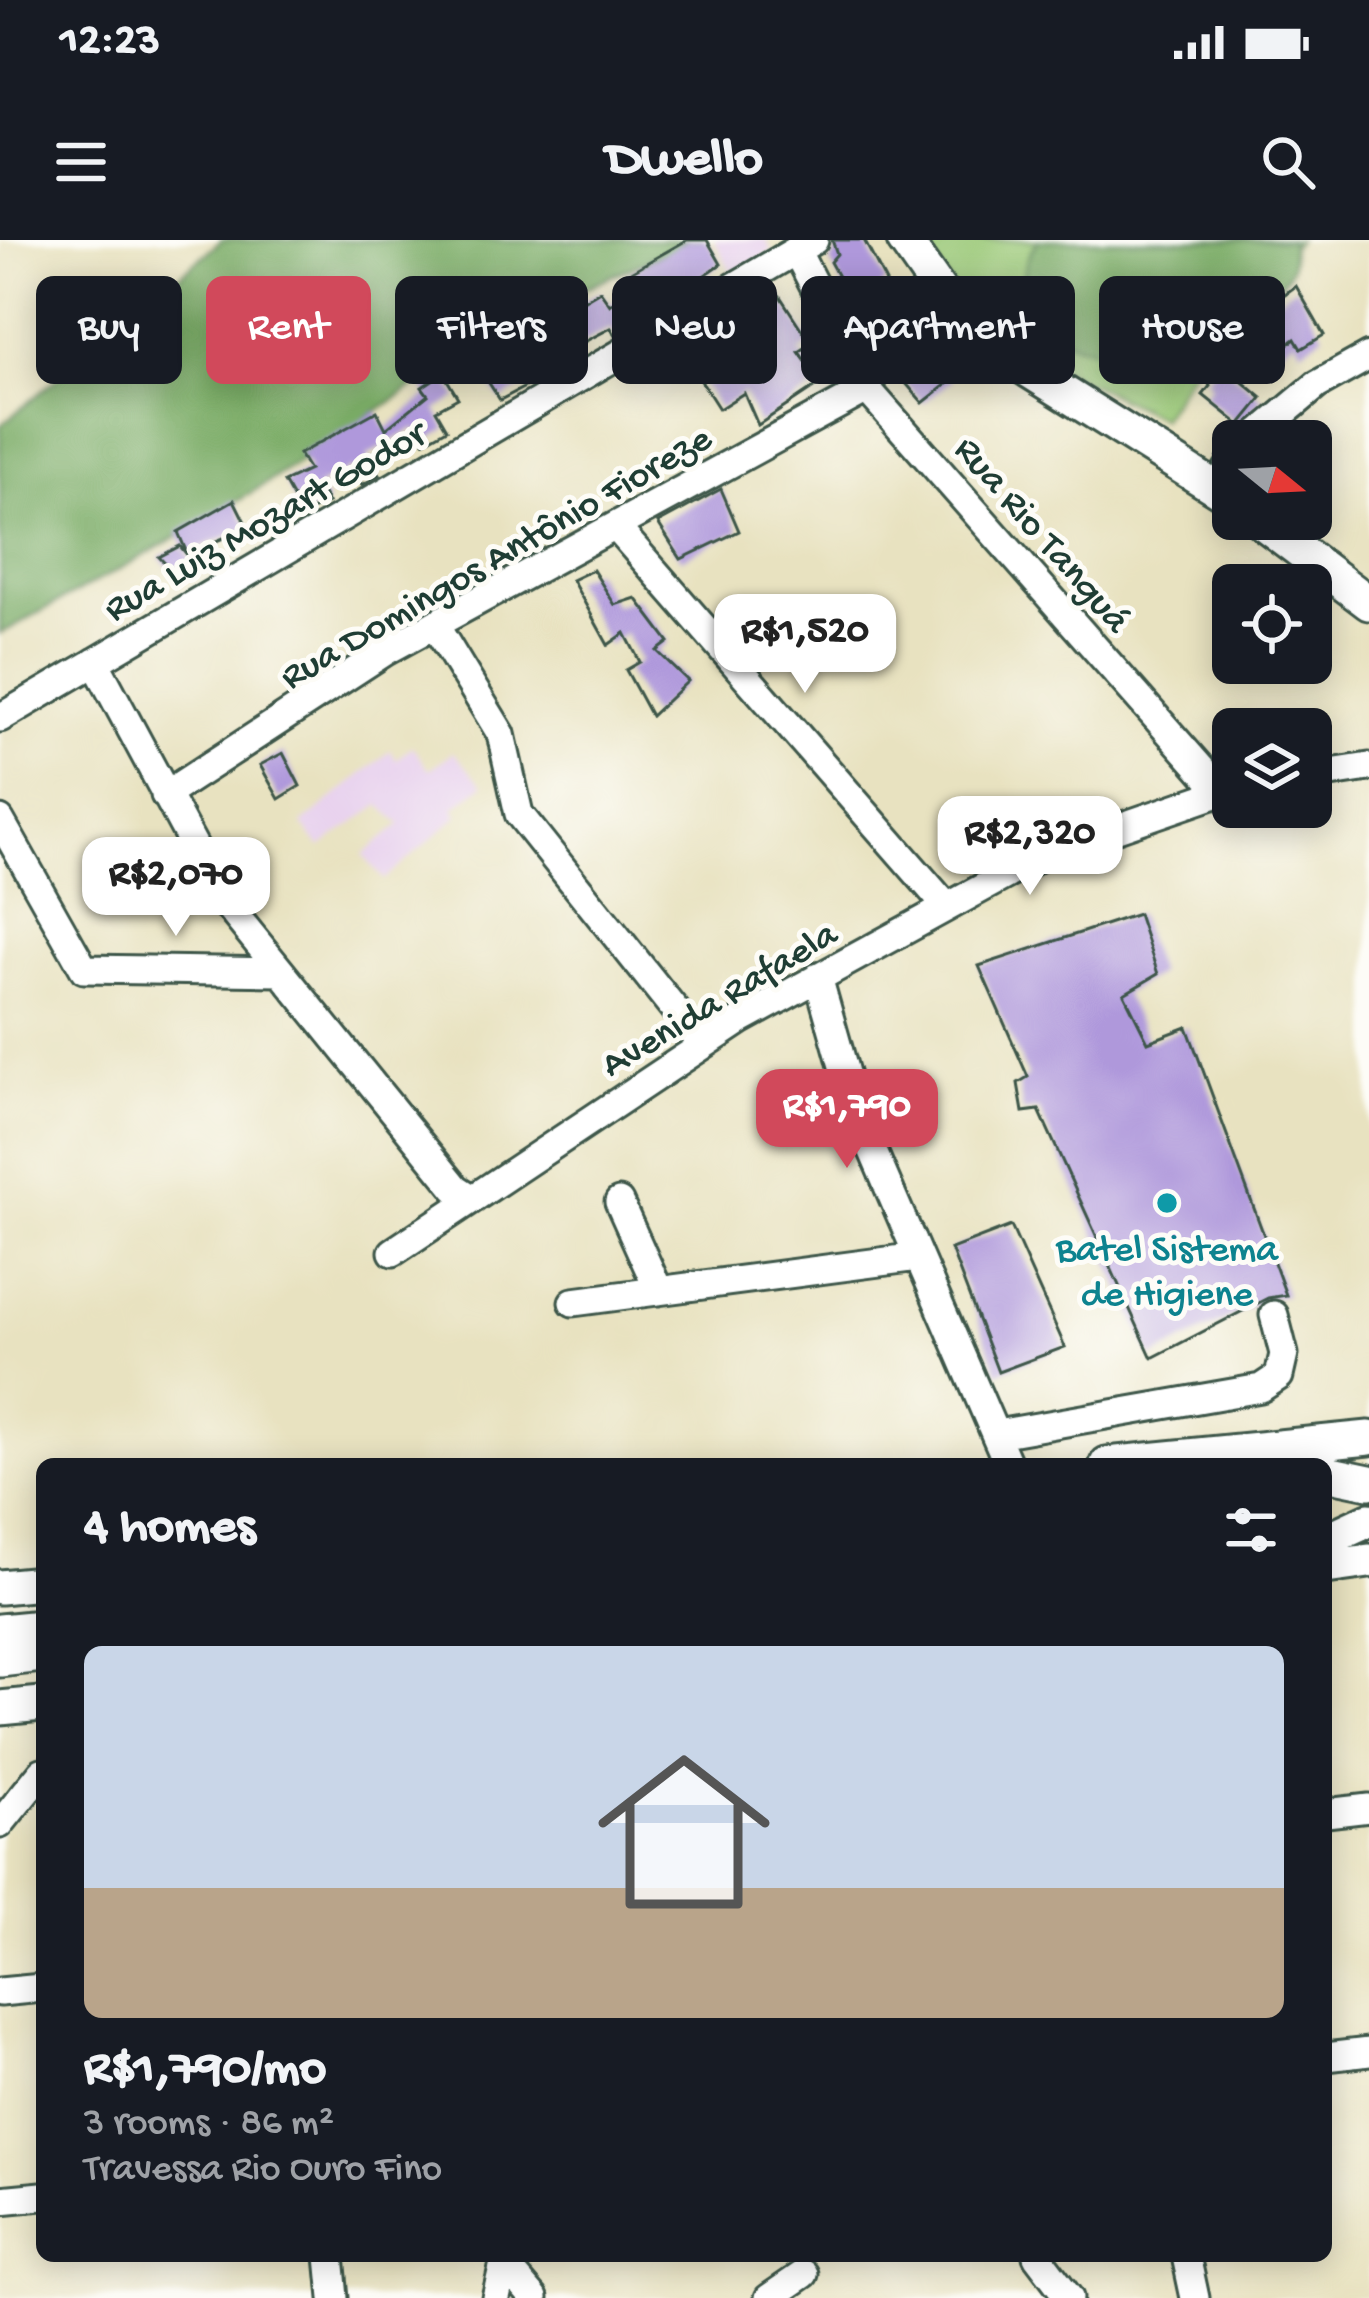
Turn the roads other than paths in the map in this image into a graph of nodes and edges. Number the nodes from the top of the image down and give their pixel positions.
1 (914, 243) edge
2 (805, 245) edge
3 (1369, 356) edge
4 (867, 389) junction
5 (1275, 420) edge
6 (1212, 473) edge
7 (616, 526) junction
8 (1286, 540) edge
9 (1369, 603) edge
10 (436, 628) junction
11 (94, 662) junction
12 (0, 718) edge
13 (1369, 766) edge
14 (1332, 772) edge
15 (1212, 773) edge
16 (1212, 794) edge
17 (165, 795) junction
18 (0, 820) edge
19 (947, 907) junction
20 (281, 972) junction
21 (818, 977) junction
22 (703, 1045) junction
23 (473, 1198) junction
24 (619, 1202) dead end
25 (393, 1252) dead end
26 (918, 1257) junction
27 (659, 1291) junction
28 (573, 1302) dead end
29 (1274, 1316) dead end
30 (997, 1434) junction
31 (1369, 1438) edge
32 (1233, 1453) junction
33 (1006, 1458) edge
34 (1176, 1458) edge
35 (1257, 1458) edge
36 (1332, 1475) edge
37 (1369, 1485) edge
38 (1332, 1490) edge
39 (1369, 1508) edge
40 (1332, 1513) edge
41 (1369, 1520) edge
42 (1332, 1537) edge
43 (1369, 1561) edge
44 (1332, 1566) edge
45 (36, 1584) edge
46 (0, 1587) edge
47 (36, 1628) edge
48 (0, 1631) edge
49 (36, 1656) edge
50 (0, 1660) edge
51 (36, 1705) edge
52 (0, 1708) edge
53 (36, 1780) edge
54 (1369, 1808) edge
55 (1332, 1812) edge
56 (0, 1825) edge
57 (36, 1989) edge
58 (0, 1992) edge
59 (1369, 2052) edge
60 (1332, 2056) edge
61 (36, 2197) edge
62 (0, 2200) edge
63 (331, 2262) edge
64 (504, 2262) edge
65 (507, 2262) edge
66 (1041, 2262) edge
67 (1187, 2262) edge
68 (804, 2274) dead end
69 (334, 2298) edge
70 (496, 2298) edge
71 (534, 2298) edge
72 (769, 2298) edge
73 (1069, 2298) edge
74 (1195, 2298) edge

1 - 6 main road
2 - 4 street, Rua Rio Tanguá
2 - 11 street, Rua Luiz Mozart Godor
3 - 5 street
4 - 7 street, Rua Domingos Antônio Fioreze
4 - 15 street, Rua Rio Tanguá
7 - 10 street, Rua Domingos Antônio Fioreze
7 - 19 street
8 - 9 main road
10 - 17 street, Rua Domingos Antônio Fioreze
10 - 22 street
11 - 12 street, Rua Luiz Mozart Godor
11 - 17 street
13 - 14 street
16 - 19 street, Avenida Rafaela
17 - 20 street
18 - 20 street
19 - 21 street, Avenida Rafaela
20 - 23 street
21 - 22 street, Avenida Rafaela
21 - 26 street
22 - 23 street, Avenida Rafaela
23 - 25 street, Avenida Rafaela
24 - 27 street
26 - 27 street
26 - 30 street
27 - 28 street
29 - 30 street
30 - 33 street
31 - 32 main road
32 - 34 main road
32 - 35 main road
36 - 37 main road
37 - 38 main road
39 - 40 main road
41 - 42 main road
43 - 44 main road
45 - 46 main road
47 - 48 main road
49 - 50 main road
51 - 52 main road
53 - 56 street
54 - 55 street
57 - 58 street
59 - 60 street
61 - 62 street
63 - 69 street
64 - 70 street
65 - 71 street
66 - 73 street
67 - 74 street
68 - 72 street

